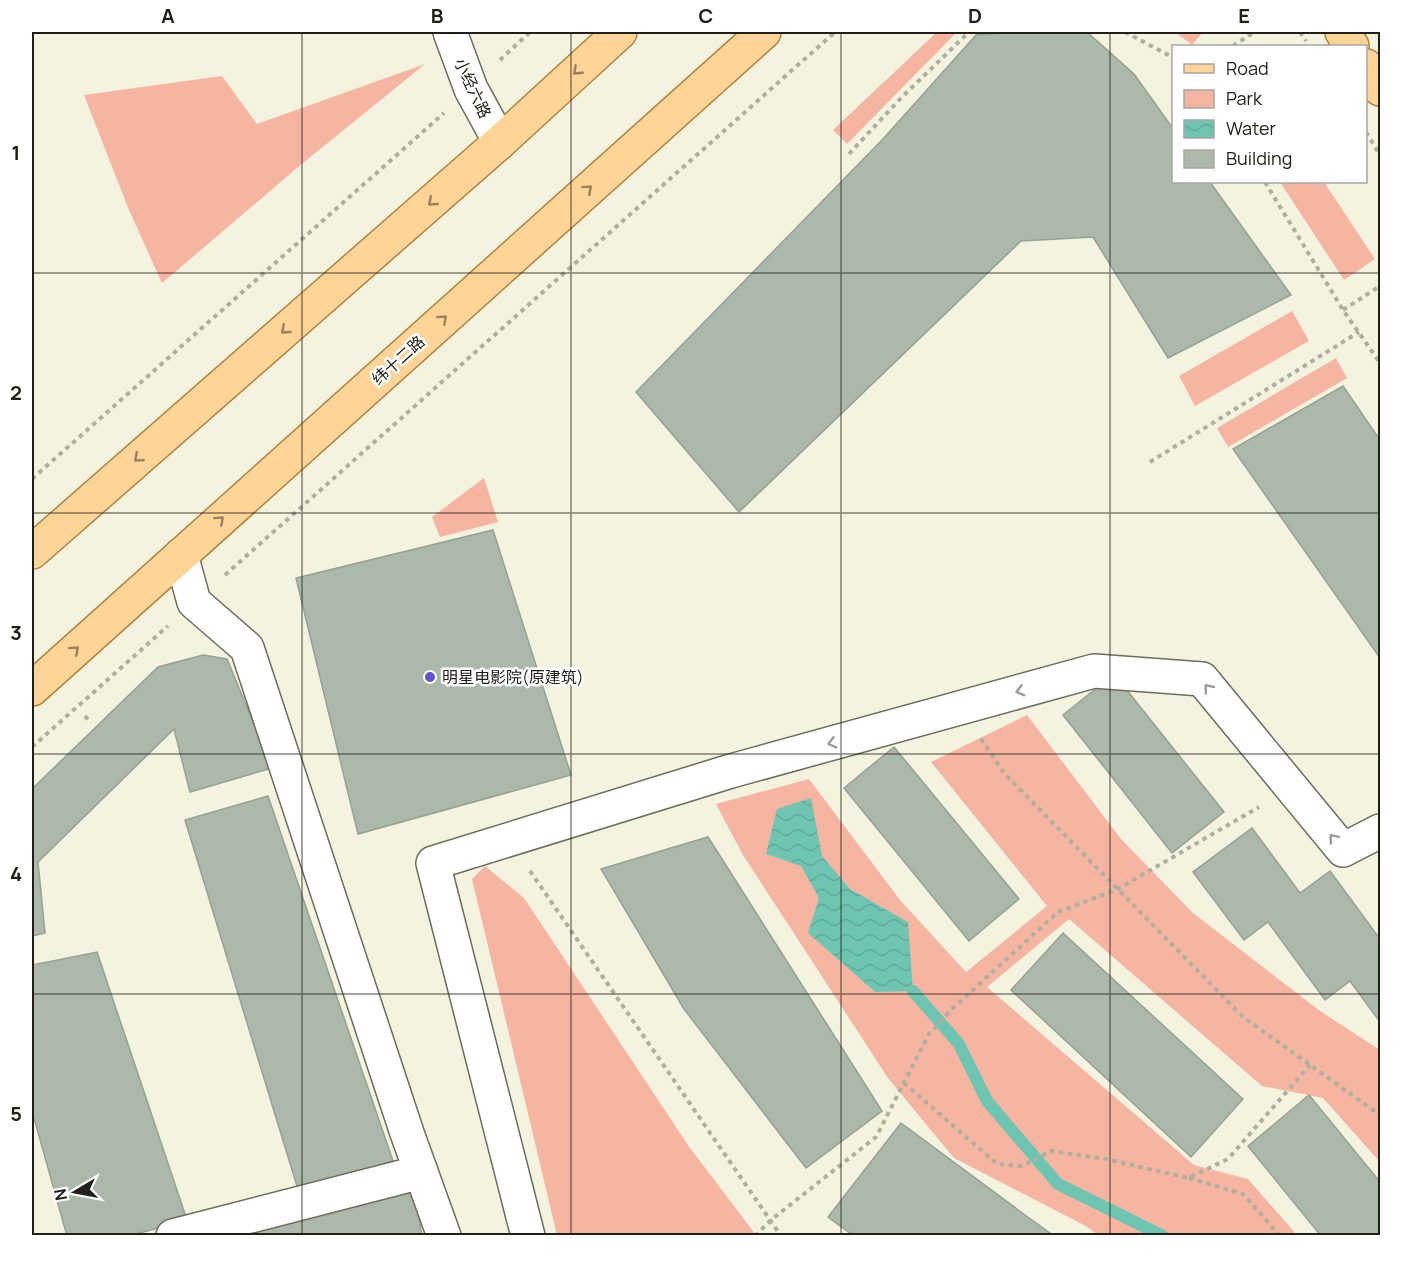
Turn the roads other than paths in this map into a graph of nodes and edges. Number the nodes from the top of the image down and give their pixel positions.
1 (450, 32) edge
2 (620, 32) edge
3 (764, 32) edge
4 (1342, 32) edge
5 (1351, 45) edge
6 (1367, 69) edge
7 (1380, 89) edge
8 (500, 142) junction
9 (32, 552) edge
10 (181, 555) junction
11 (32, 689) edge
12 (1380, 831) edge
13 (421, 1172) junction
14 (173, 1236) edge
15 (444, 1236) edge
16 (528, 1236) edge

1 - 8 street, 小经六路
2 -> 8 main road
10 -> 3 main road, 纬十二路
4 - 5 main road
6 - 7 main road
8 -> 9 main road
11 -> 10 main road, 纬十二路
10 - 13 street
12 -> 16 street
13 - 14 street
13 - 15 street

